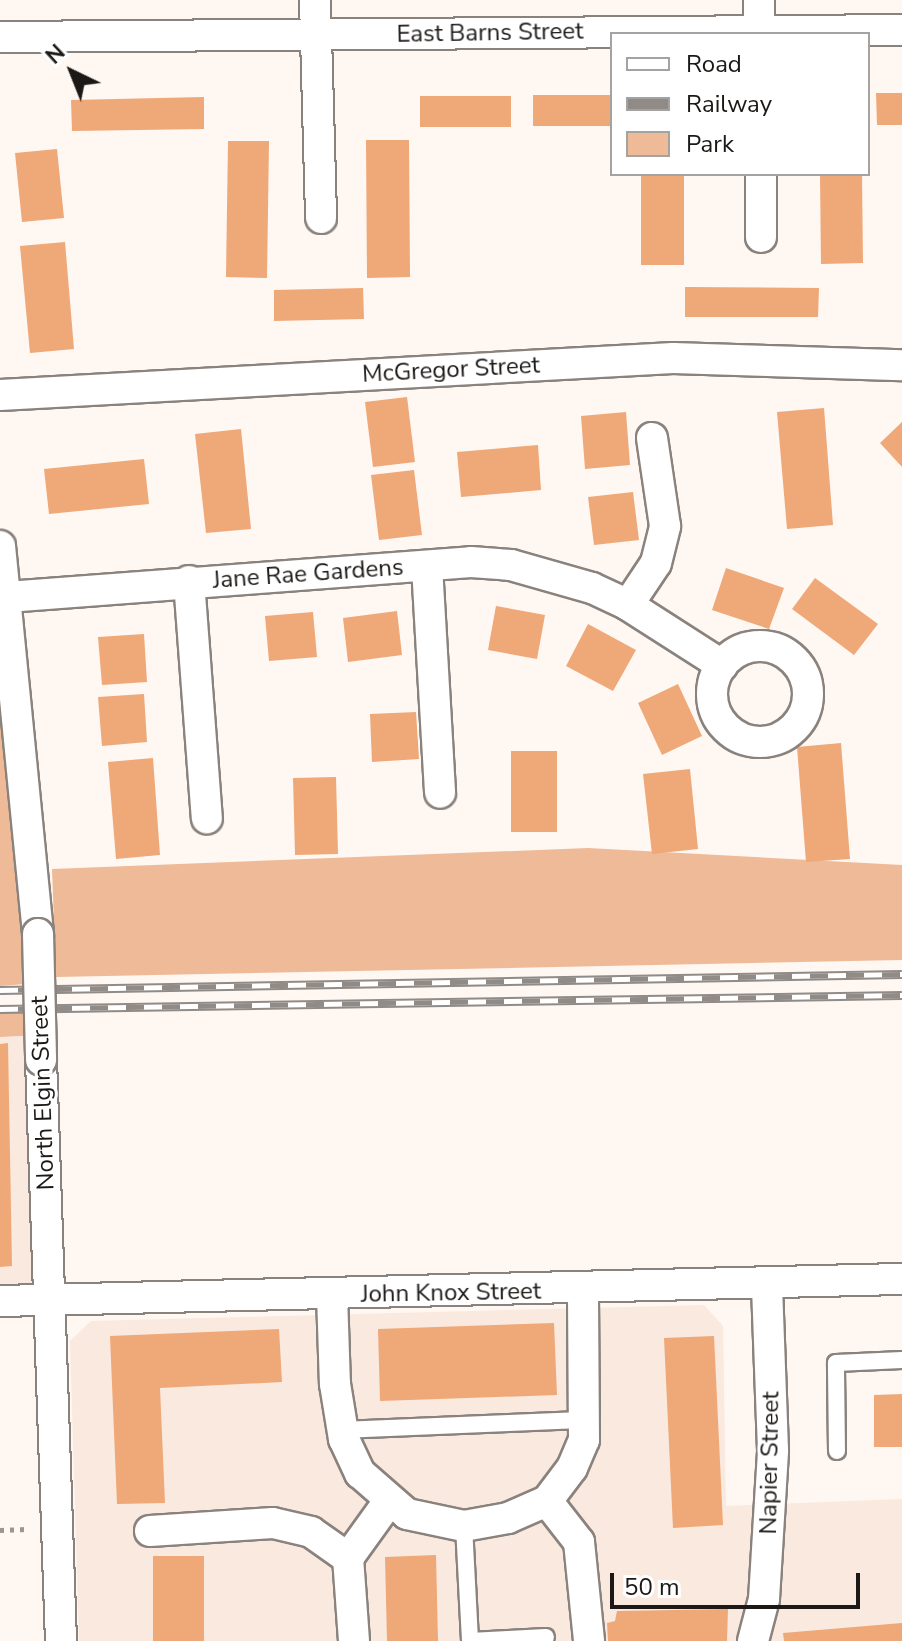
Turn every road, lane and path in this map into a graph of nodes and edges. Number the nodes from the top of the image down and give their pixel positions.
1 (315, 0) edge
2 (759, 21) edge
3 (902, 30) edge
4 (316, 36) junction
5 (0, 37) edge
6 (761, 176) edge
7 (321, 218) dead end
8 (761, 237) dead end
9 (902, 365) edge
10 (0, 395) edge
11 (652, 438) dead end
12 (0, 546) edge
13 (427, 566) junction
14 (189, 581) junction
15 (7, 597) junction
16 (628, 605) junction
17 (722, 665) dead end
18 (440, 793) dead end
19 (207, 818) dead end
20 (902, 1279) edge
21 (767, 1284) junction
22 (583, 1290) junction
23 (332, 1295) junction
24 (51, 1299) junction
25 (0, 1301) edge
26 (902, 1360) edge
27 (585, 1420) junction
28 (343, 1430) junction
29 (837, 1451) dead end
30 (389, 1501) junction
31 (547, 1501) junction
32 (464, 1526) junction
33 (150, 1531) dead end
34 (348, 1558) junction
35 (546, 1637) dead end
36 (61, 1641) edge
37 (354, 1641) edge
38 (589, 1641) edge
39 (753, 1641) edge

1 - 4 street
2 - 3 street, East Barns Street
2 - 4 street, East Barns Street
4 - 5 street, East Barns Street
4 - 7 street
6 - 8 street
9 - 10 street, McGregor Street
11 - 16 street
12 - 15 street, North Elgin Street
13 - 14 street, Jane Rae Gardens
13 - 16 street, Jane Rae Gardens
13 - 18 street, Jane Rae Gardens
14 - 15 street, Jane Rae Gardens
14 - 19 street, Jane Rae Gardens
15 - 24 street, North Elgin Street, bridge
16 - 17 street, Jane Rae Gardens
20 - 21 street, John Knox Street
21 - 22 street, John Knox Street
21 - 39 street, Napier Street
22 - 23 street, John Knox Street
22 - 27 street
23 - 24 street, John Knox Street
23 - 28 street
24 - 25 street, John Knox Street
24 - 36 street, North Elgin Street
26 - 29 lane
27 - 28 lane
27 - 31 street
28 - 30 street
30 - 32 street
30 - 34 street
31 - 32 street
31 - 38 street
32 - 35 lane
33 - 34 street
34 - 37 street

